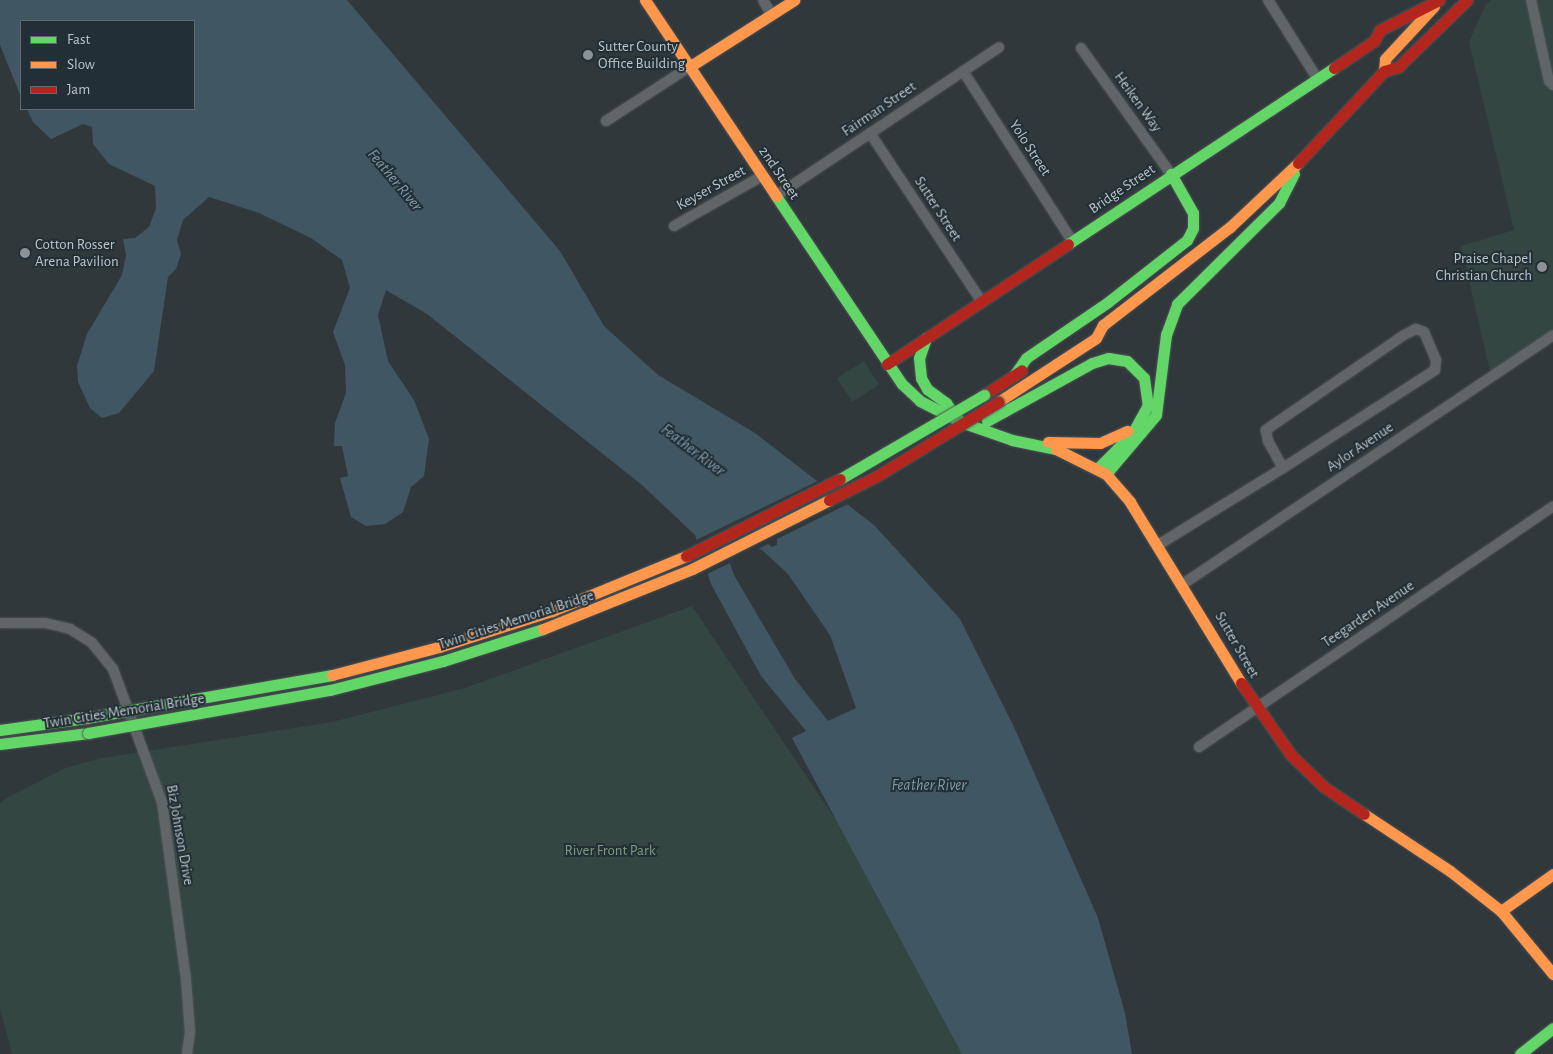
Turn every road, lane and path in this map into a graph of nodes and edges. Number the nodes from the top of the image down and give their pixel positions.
1 (645, 0) edge
2 (763, 0) edge
3 (794, 0) edge
4 (1268, 0) edge
5 (1440, 0) edge
6 (1467, 0) edge
7 (1531, 0) edge
8 (772, 14) junction
9 (1000, 47) dead end
10 (1080, 48) dead end
11 (689, 67) junction
12 (963, 71) junction
13 (1384, 71) junction
14 (1317, 78) junction
15 (1553, 86) edge
16 (606, 120) dead end
17 (870, 133) junction
18 (1300, 161) junction
19 (1171, 174) junction
20 (762, 176) junction
21 (776, 196) junction
22 (674, 226) dead end
23 (1072, 241) junction
24 (981, 302) junction
25 (1104, 325) junction
26 (1553, 335) edge
27 (926, 338) junction
28 (887, 364) junction
29 (1015, 374) junction
30 (961, 422) junction
31 (1135, 427) junction
32 (936, 442) junction
33 (1030, 444) junction
34 (1283, 468) junction
35 (1102, 471) junction
36 (1553, 506) edge
37 (1158, 545) junction
38 (1183, 584) junction
39 (0, 622) edge
40 (1256, 708) junction
41 (0, 730) edge
42 (0, 744) edge
43 (1199, 747) dead end
44 (1553, 874) edge
45 (1502, 911) junction
46 (1553, 974) edge
47 (1552, 1032) edge
48 (186, 1054) edge
49 (1520, 1054) edge
50 (1529, 1054) edge

1 - 11 main road, 2nd Street
2 - 8 street
3 - 8 main road
4 - 14 street
5 - 13 main road
5 - 14 main road, Bridge Street
6 - 13 main road
7 - 15 street
8 - 11 main road
9 - 12 street, Fairman Street
10 - 19 street, Heiken Way
11 - 16 street
11 - 20 main road, 2nd Street
12 - 17 street, Fairman Street
12 - 23 street, Yolo Street
13 - 18 main road
14 - 19 main road, Bridge Street
17 - 21 street, Fairman Street
17 - 24 street, Sutter Street
18 - 25 main road
18 - 35 main road
19 - 23 main road, Bridge Street
19 - 29 main road
20 - 21 main road, 2nd Street
20 - 22 street, Keyser Street
21 - 28 main road, 2nd Street
23 - 24 main road, Bridge Street
24 - 27 main road, Bridge Street
25 - 29 main road
25 - 32 main road, Twin Cities Memorial Bridge, bridge
26 - 38 street, Aylor Avenue
27 - 28 main road, Bridge Street
27 - 30 main road
28 - 30 main road, Sutter Street
29 - 41 main road, Twin Cities Memorial Bridge, bridge
30 - 33 main road, Sutter Street
31 - 32 main road, bridge
31 - 33 main road
31 - 35 main road
32 - 42 main road, Twin Cities Memorial Bridge, bridge
33 - 35 main road, Sutter Street
34 - 34 street
34 - 37 street
35 - 37 main road, Sutter Street
36 - 40 street, Teegarden Avenue
37 - 38 main road, Sutter Street
38 - 40 main road, Sutter Street
39 - 48 street, Biz Johnson Drive
40 - 43 street, Teegarden Avenue
40 - 45 main road, Sutter Street
44 - 45 main road
45 - 46 main road, Sutter Street
47 - 49 main road
47 - 50 main road

